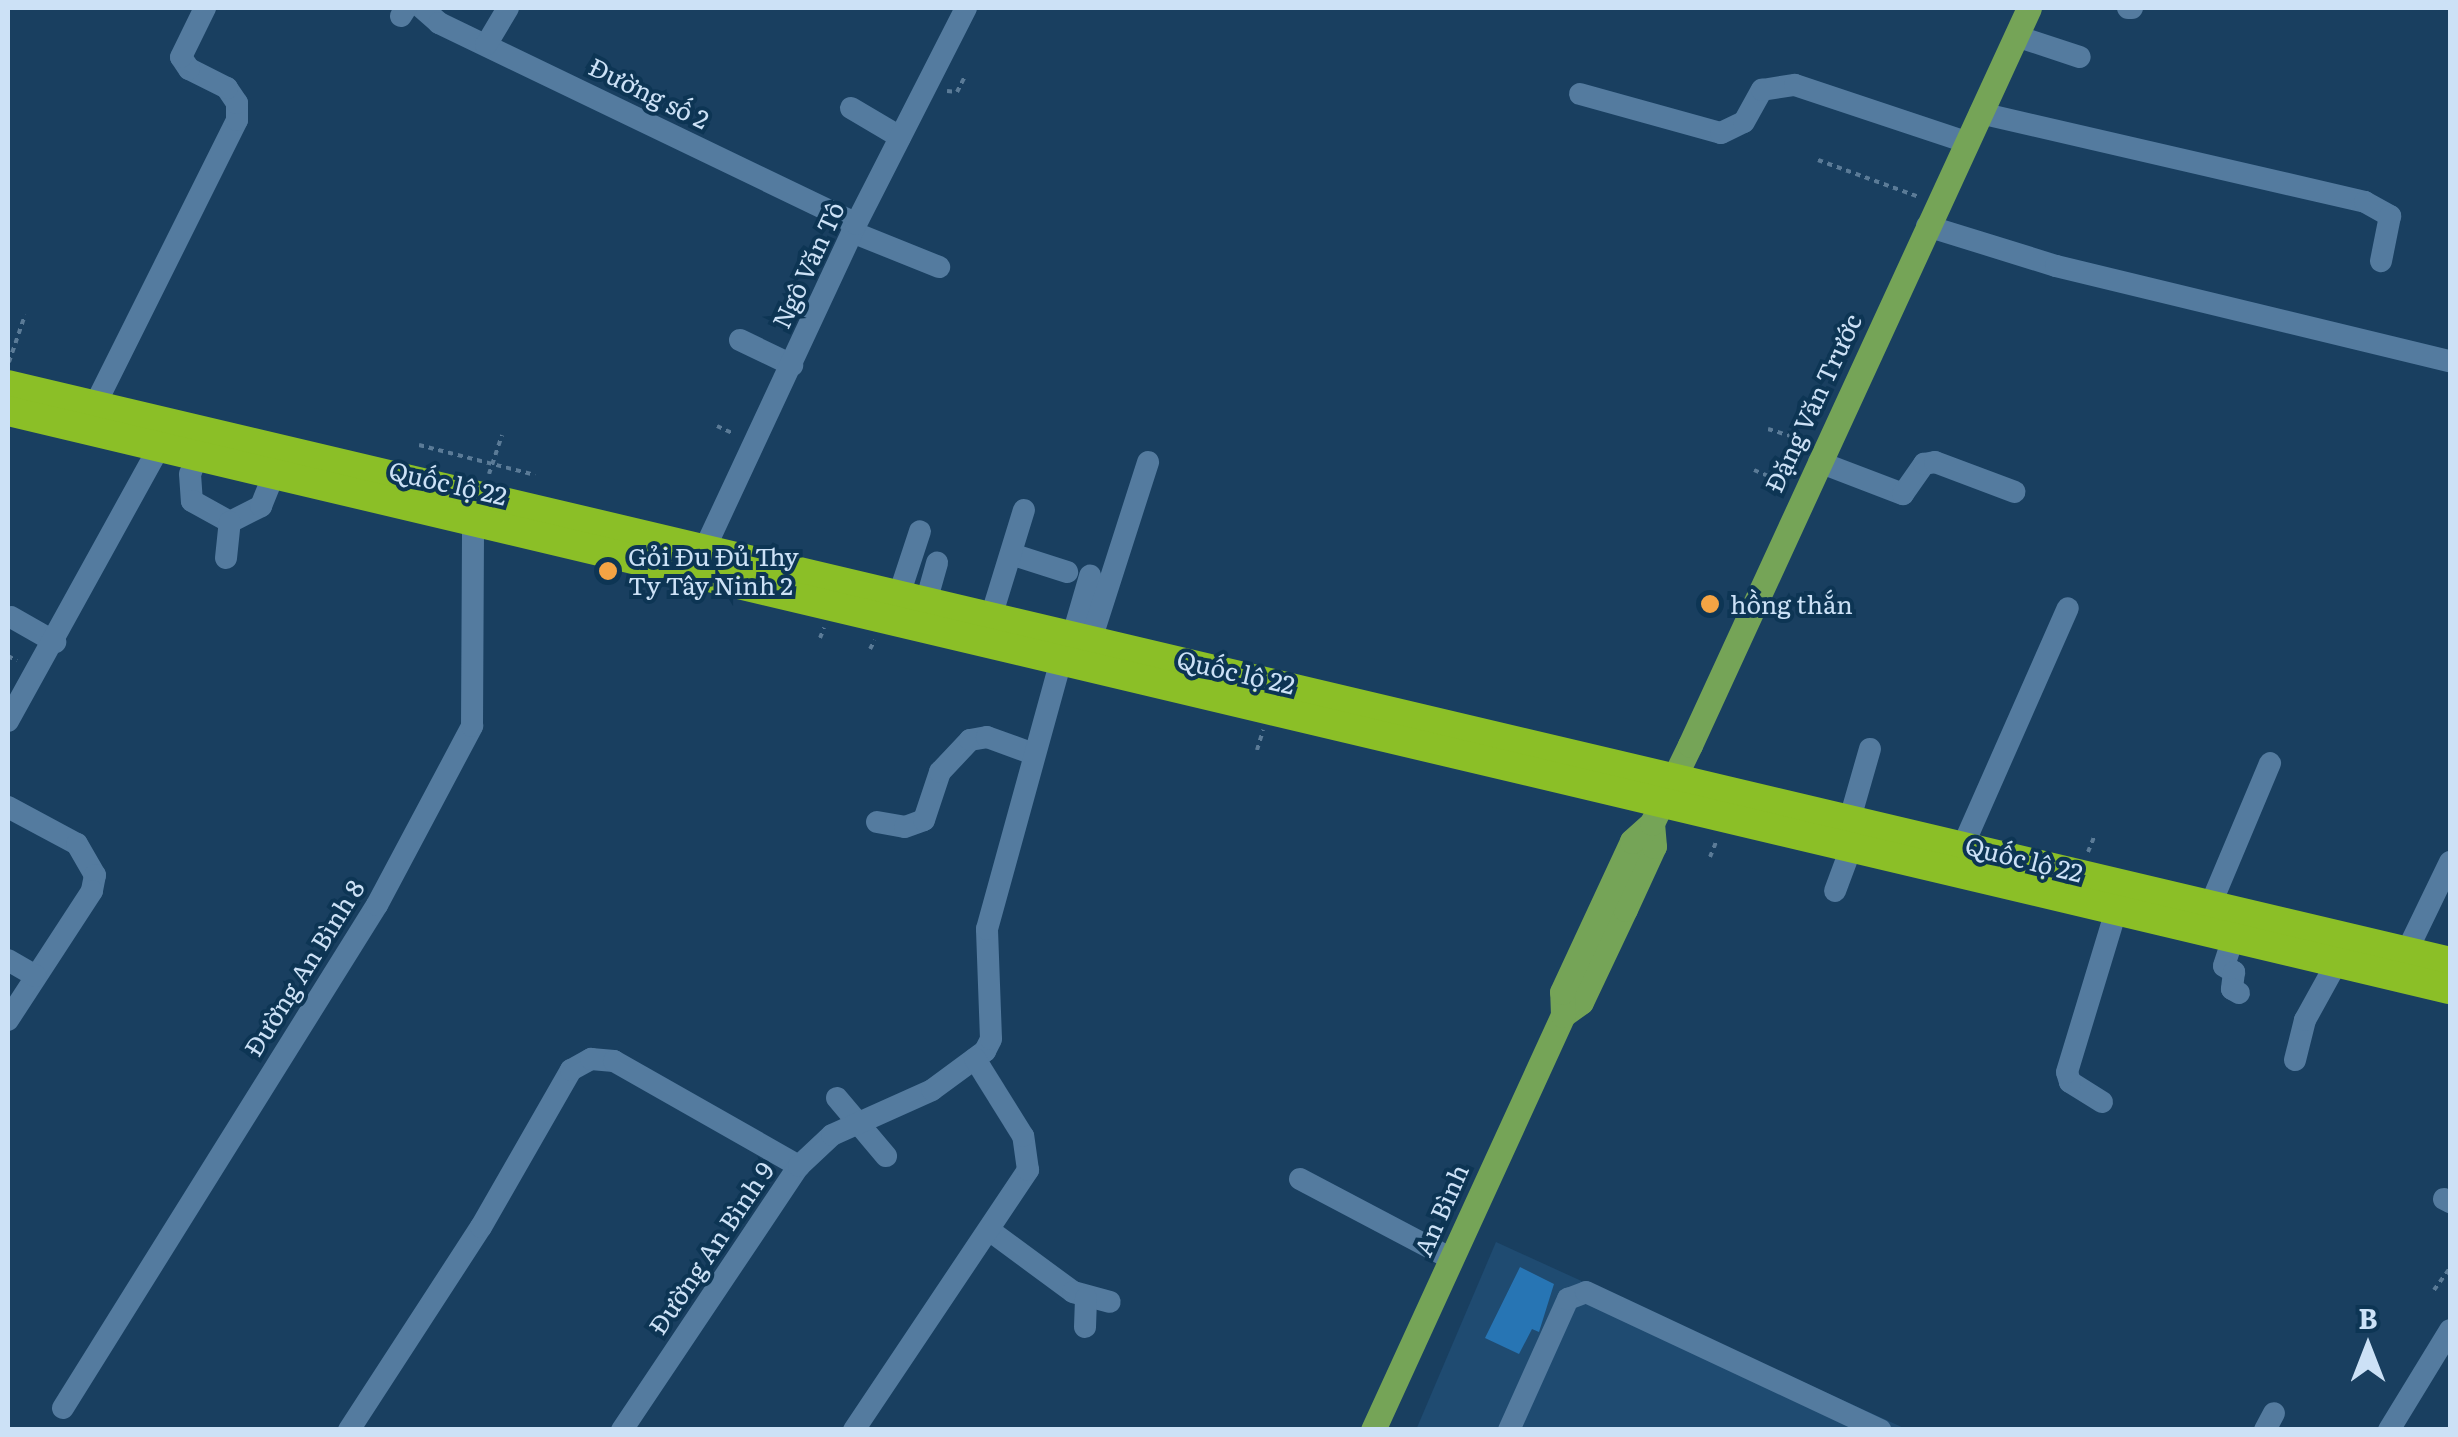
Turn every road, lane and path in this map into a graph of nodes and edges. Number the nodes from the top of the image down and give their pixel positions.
1 (205, 8) edge
2 (508, 8) edge
3 (966, 8) edge
4 (2029, 8) edge
5 (410, 10) edge
6 (2016, 36) junction
7 (952, 38) junction
8 (486, 46) junction
9 (974, 49) dead end
10 (2080, 57) dead end
11 (1580, 94) dead end
12 (850, 108) dead end
13 (1980, 112) junction
14 (900, 137) junction
15 (1966, 142) junction
16 (1818, 160) dead end
17 (1932, 216) junction
18 (854, 228) junction
19 (2026, 242) dead end
20 (2382, 262) dead end
21 (939, 267) dead end
22 (26, 315) dead end
23 (740, 340) dead end
24 (2450, 361) edge
25 (792, 365) junction
26 (8, 367) edge
27 (8, 386) edge
28 (8, 411) edge
29 (91, 417) junction
30 (1768, 428) dead end
31 (502, 435) dead end
32 (419, 445) dead end
33 (159, 448) junction
34 (1822, 454) junction
35 (197, 457) junction
36 (1148, 462) dead end
37 (492, 466) junction
38 (1754, 470) dead end
39 (274, 474) junction
40 (535, 475) dead end
41 (1805, 492) junction
42 (2015, 492) dead end
43 (477, 508) junction
44 (1024, 510) dead end
45 (230, 522) junction
46 (920, 531) dead end
47 (706, 548) junction
48 (1010, 554) junction
49 (226, 558) dead end
50 (936, 563) dead end
51 (913, 599) junction
52 (2068, 608) dead end
53 (11, 617) dead end
54 (991, 618) junction
55 (55, 642) junction
56 (1074, 647) junction
57 (8, 721) edge
58 (1870, 749) dead end
59 (1034, 754) junction
60 (2270, 764) dead end
61 (1662, 801) junction
62 (8, 807) edge
63 (876, 822) dead end
64 (1850, 834) junction
65 (1962, 848) junction
66 (2450, 862) edge
67 (1835, 891) dead end
68 (2210, 906) junction
69 (2116, 911) junction
70 (2232, 938) junction
71 (2406, 952) junction
72 (8, 960) edge
73 (2337, 962) junction
74 (2450, 962) edge
75 (36, 976) junction
76 (2450, 989) edge
77 (2239, 993) dead end
78 (8, 1020) edge
79 (975, 1059) junction
80 (2295, 1060) dead end
81 (837, 1098) dead end
82 (2102, 1102) dead end
83 (860, 1126) junction
84 (886, 1156) dead end
85 (800, 1166) junction
86 (1300, 1179) dead end
87 (989, 1230) junction
88 (1452, 1259) junction
89 (2450, 1268) edge
90 (2434, 1290) dead end
91 (1086, 1298) junction
92 (1110, 1302) dead end
93 (1085, 1327) dead end
94 (2450, 1330) edge
95 (64, 1408) dead end
96 (348, 1430) edge
97 (622, 1430) edge
98 (854, 1430) edge
99 (1372, 1430) edge
100 (1509, 1430) edge
101 (1880, 1430) edge
102 (2389, 1430) edge

1 - 29 street
2 - 8 street
3 - 7 street, Ngô Văn Tô
4 - 6 main road, Đặng Văn Trước
5 - 8 street, Đường số 2
6 - 10 street
6 - 13 main road, Đặng Văn Trước
7 - 9 street
7 - 14 street, Ngô Văn Tô
8 - 18 street, Đường số 2
11 - 15 street
12 - 14 street
13 - 15 main road, Đặng Văn Trước
13 - 20 street
14 - 18 street, Ngô Văn Tô
15 - 17 main road, Đặng Văn Trước
16 - 17 path
17 - 19 street
17 - 24 street
17 - 34 main road, Đặng Văn Trước
18 - 21 street, Đường số 2
18 - 25 street, Ngô Văn Tô
22 - 26 path
23 - 25 street
25 - 47 street, Ngô Văn Tô
27 - 29 highway, Quốc lộ 22
28 - 29 highway, Quốc lộ 22
29 - 33 highway, Quốc lộ 22
29 - 43 highway, Quốc lộ 22
30 - 34 path
31 - 37 path
32 - 37 path
33 - 35 highway, Quốc lộ 22
33 - 55 street
34 - 41 main road, Đặng Văn Trước
34 - 42 street
35 - 39 highway, Quốc lộ 22
35 - 45 street
36 - 56 street
37 - 40 path
37 - 43 path
38 - 41 path
39 - 43 highway, Quốc lộ 22
39 - 45 street
41 - 61 main road, Đặng Văn Trước
43 - 47 highway, Quốc lộ 22
43 - 56 highway, Quốc lộ 22
43 - 95 street, Đường An Bình 8
44 - 48 street
45 - 49 street
46 - 51 street
47 - 51 highway, Quốc lộ 22
48 - 54 street
48 - 56 street
50 - 51 street
51 - 54 highway, Quốc lộ 22
52 - 65 street
53 - 55 street
54 - 56 highway, Quốc lộ 22
55 - 57 street
56 - 59 street
56 - 61 highway, Quốc lộ 22
58 - 64 street
59 - 63 street
59 - 79 street
60 - 68 street
61 - 64 highway, Quốc lộ 22
61 - 88 main road, An Bình
62 - 75 street
64 - 65 highway, Quốc lộ 22
64 - 67 street
64 - 69 highway, Quốc lộ 22
65 - 68 highway, Quốc lộ 22
66 - 71 street
68 - 71 highway, Quốc lộ 22
69 - 70 highway, Quốc lộ 22
69 - 82 street
70 - 73 highway, Quốc lộ 22
70 - 77 street
71 - 74 highway, Quốc lộ 22
72 - 75 street
73 - 76 highway, Quốc lộ 22
73 - 80 street
75 - 78 street
79 - 83 street, Đường An Bình 9
79 - 87 street
81 - 83 street
83 - 84 street
83 - 85 street, Đường An Bình 9
85 - 96 street
85 - 97 street, Đường An Bình 9
86 - 88 street
87 - 91 street
87 - 98 street
88 - 99 main road, An Bình
89 - 90 path
91 - 92 street
91 - 93 street
94 - 102 street
100 - 101 street

